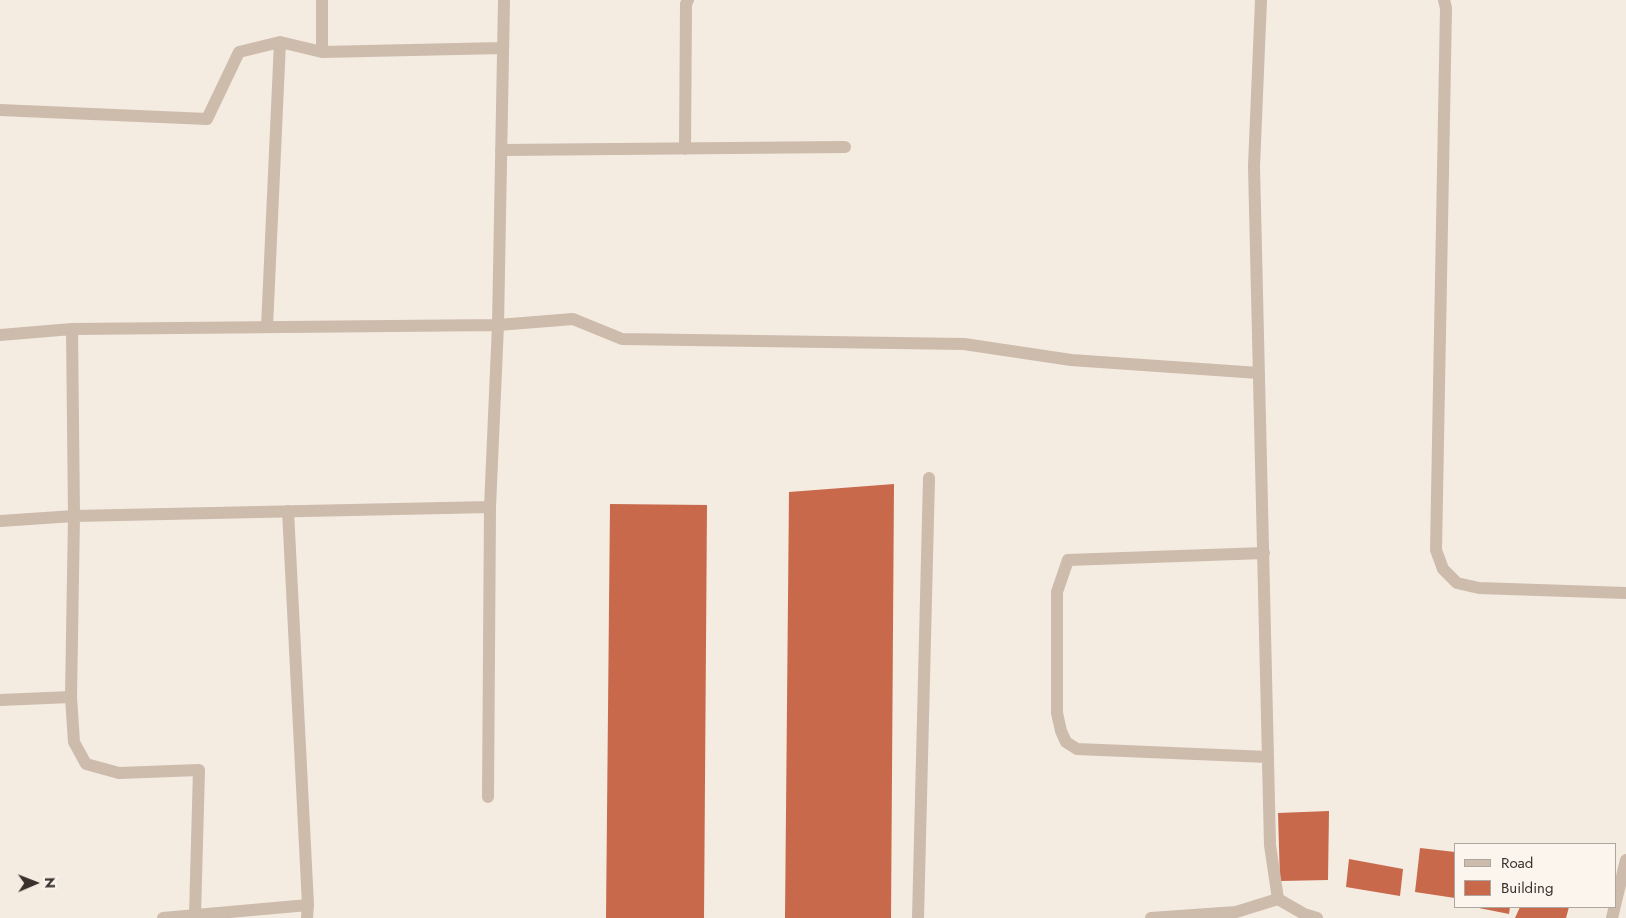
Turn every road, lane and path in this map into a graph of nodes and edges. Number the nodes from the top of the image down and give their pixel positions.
1 (322, 0) edge
2 (504, 0) edge
3 (688, 0) edge
4 (1261, 0) edge
5 (1444, 0) edge
6 (280, 42) junction
7 (502, 48) junction
8 (322, 52) junction
9 (0, 110) edge
10 (845, 147) dead end
11 (685, 148) junction
12 (501, 150) junction
13 (498, 325) junction
14 (268, 327) junction
15 (72, 329) junction
16 (0, 335) edge
17 (1259, 372) junction
18 (930, 478) dead end
19 (490, 507) junction
20 (288, 511) junction
21 (74, 516) junction
22 (0, 521) edge
23 (1264, 553) junction
24 (1626, 593) edge
25 (71, 697) junction
26 (0, 700) edge
27 (1268, 757) junction
28 (488, 796) dead end
29 (1626, 860) edge
30 (1278, 900) junction
31 (1616, 901) edge
32 (308, 912) edge
33 (196, 915) junction
34 (163, 918) edge
35 (918, 918) edge
36 (1151, 918) edge
37 (1317, 918) edge

1 - 8 street
2 - 7 street
3 - 11 street
4 - 17 street
5 - 24 street
6 - 8 street
6 - 9 street
6 - 14 street
7 - 8 street
7 - 12 street
10 - 11 street
11 - 12 street
12 - 13 street
13 - 14 street
13 - 17 street
13 - 19 street
14 - 15 street
15 - 16 street
15 - 21 street
17 - 23 street
18 - 35 street
19 - 20 street
19 - 28 street
20 - 21 street
20 - 32 street
21 - 22 street
21 - 25 street
23 - 27 street
23 - 27 street
25 - 26 street
25 - 33 street
27 - 30 street
29 - 31 street
30 - 36 street
30 - 37 street
32 - 33 street
33 - 34 street

